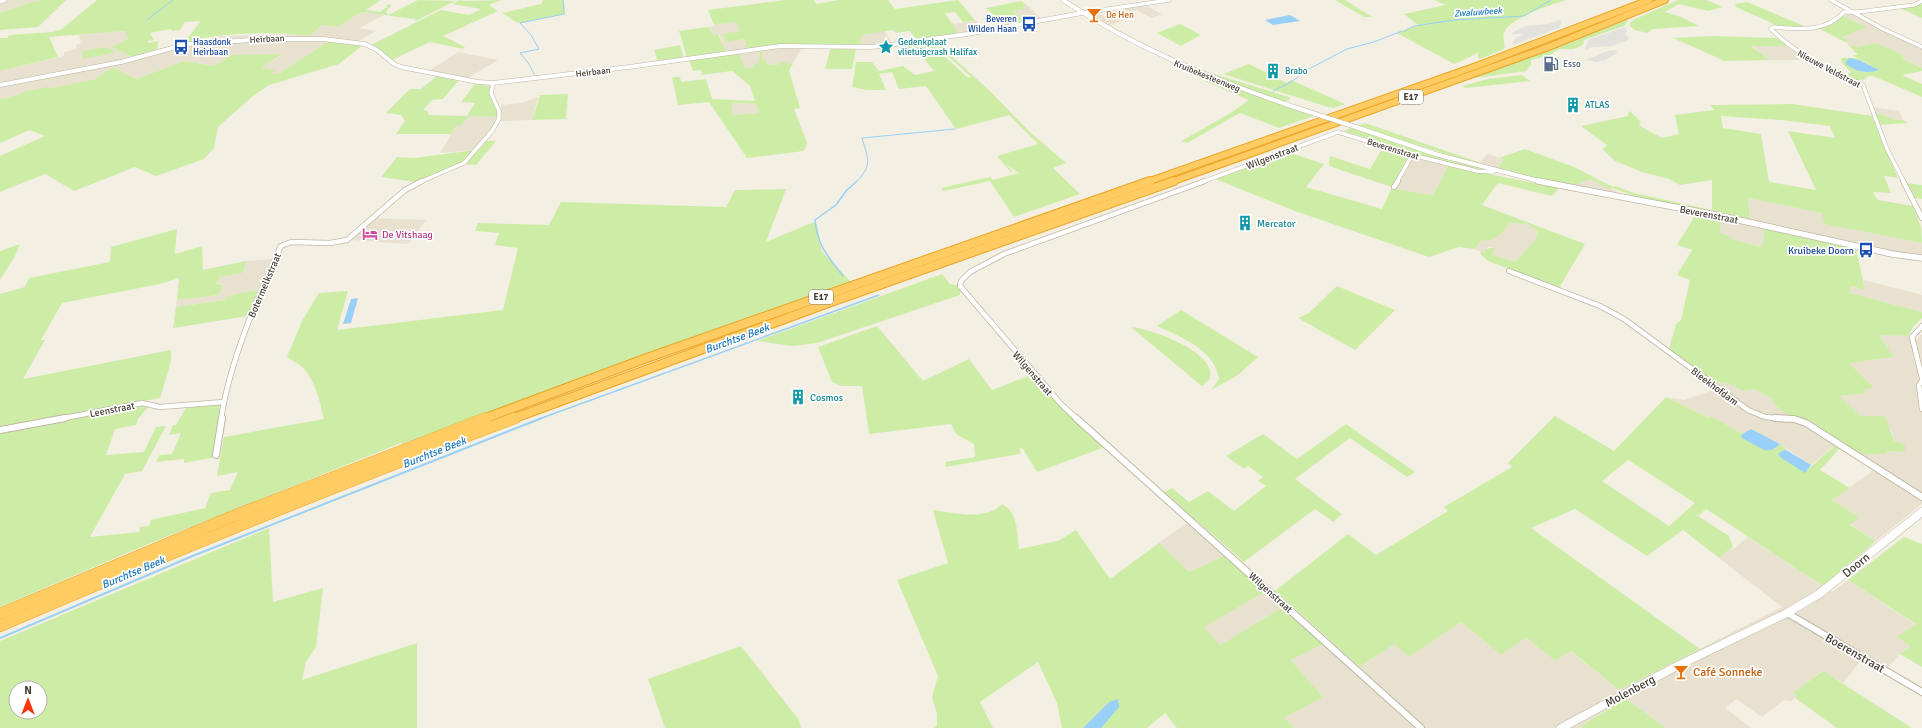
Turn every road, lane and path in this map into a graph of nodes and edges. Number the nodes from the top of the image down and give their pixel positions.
1 (5, 0) edge
2 (1063, 0) edge
3 (1169, 0) edge
4 (1665, 0) edge
5 (1831, 0) edge
6 (1922, 1) edge
7 (0, 2) edge
8 (1648, 4) edge
9 (1852, 12) junction
10 (1082, 13) junction
11 (1627, 23) dead end
12 (1922, 47) edge
13 (1509, 49) dead end
14 (1479, 65) junction
15 (1485, 77) dead end
16 (493, 83) junction
17 (0, 85) edge
18 (1441, 86) junction
19 (1362, 130) joint
20 (1338, 132) joint
21 (1412, 155) junction
22 (1495, 170) junction
23 (1394, 187) dead end
24 (1922, 218) edge
25 (1922, 258) edge
26 (1509, 271) dead end
27 (1922, 326) edge
28 (1922, 380) edge
29 (224, 402) junction
30 (1922, 409) edge
31 (0, 430) edge
32 (216, 455) dead end
33 (1922, 497) edge
34 (1922, 512) edge
35 (1787, 613) junction
36 (0, 614) edge
37 (0, 626) edge
38 (1922, 692) edge
39 (1421, 728) edge
40 (1561, 728) edge

1 - 7 street
2 - 10 street, Kruibekesteenweg
3 - 10 street, Heirbaan
4 - 8 highway, E17
5 - 9 street
6 - 9 street
8 - 11 highway
8 - 14 highway, E17
8 - 18 highway, E17
9 - 12 street
9 - 24 street, Nieuwe Veldstraat
10 - 16 street, Heirbaan
10 - 19 street, Kruibekesteenweg, bridge
13 - 14 highway
14 - 36 highway, E17
15 - 18 highway
16 - 17 street, Heirbaan
16 - 29 street, Botermelkstraat
18 - 37 highway, E17
19 - 22 street, Beverenstraat
20 - 21 street, Beverenstraat
20 - 39 street, Wilgenstraat
21 - 22 street, Beverenstraat
21 - 23 street
22 - 25 street, Beverenstraat
26 - 33 street, Bleekhofdam
27 - 28 street
28 - 30 street
29 - 31 street, Leenstraat
29 - 32 street, Botermelkstraat
34 - 35 street, Doorn
35 - 38 street, Boerenstraat
35 - 40 street, Molenberg

